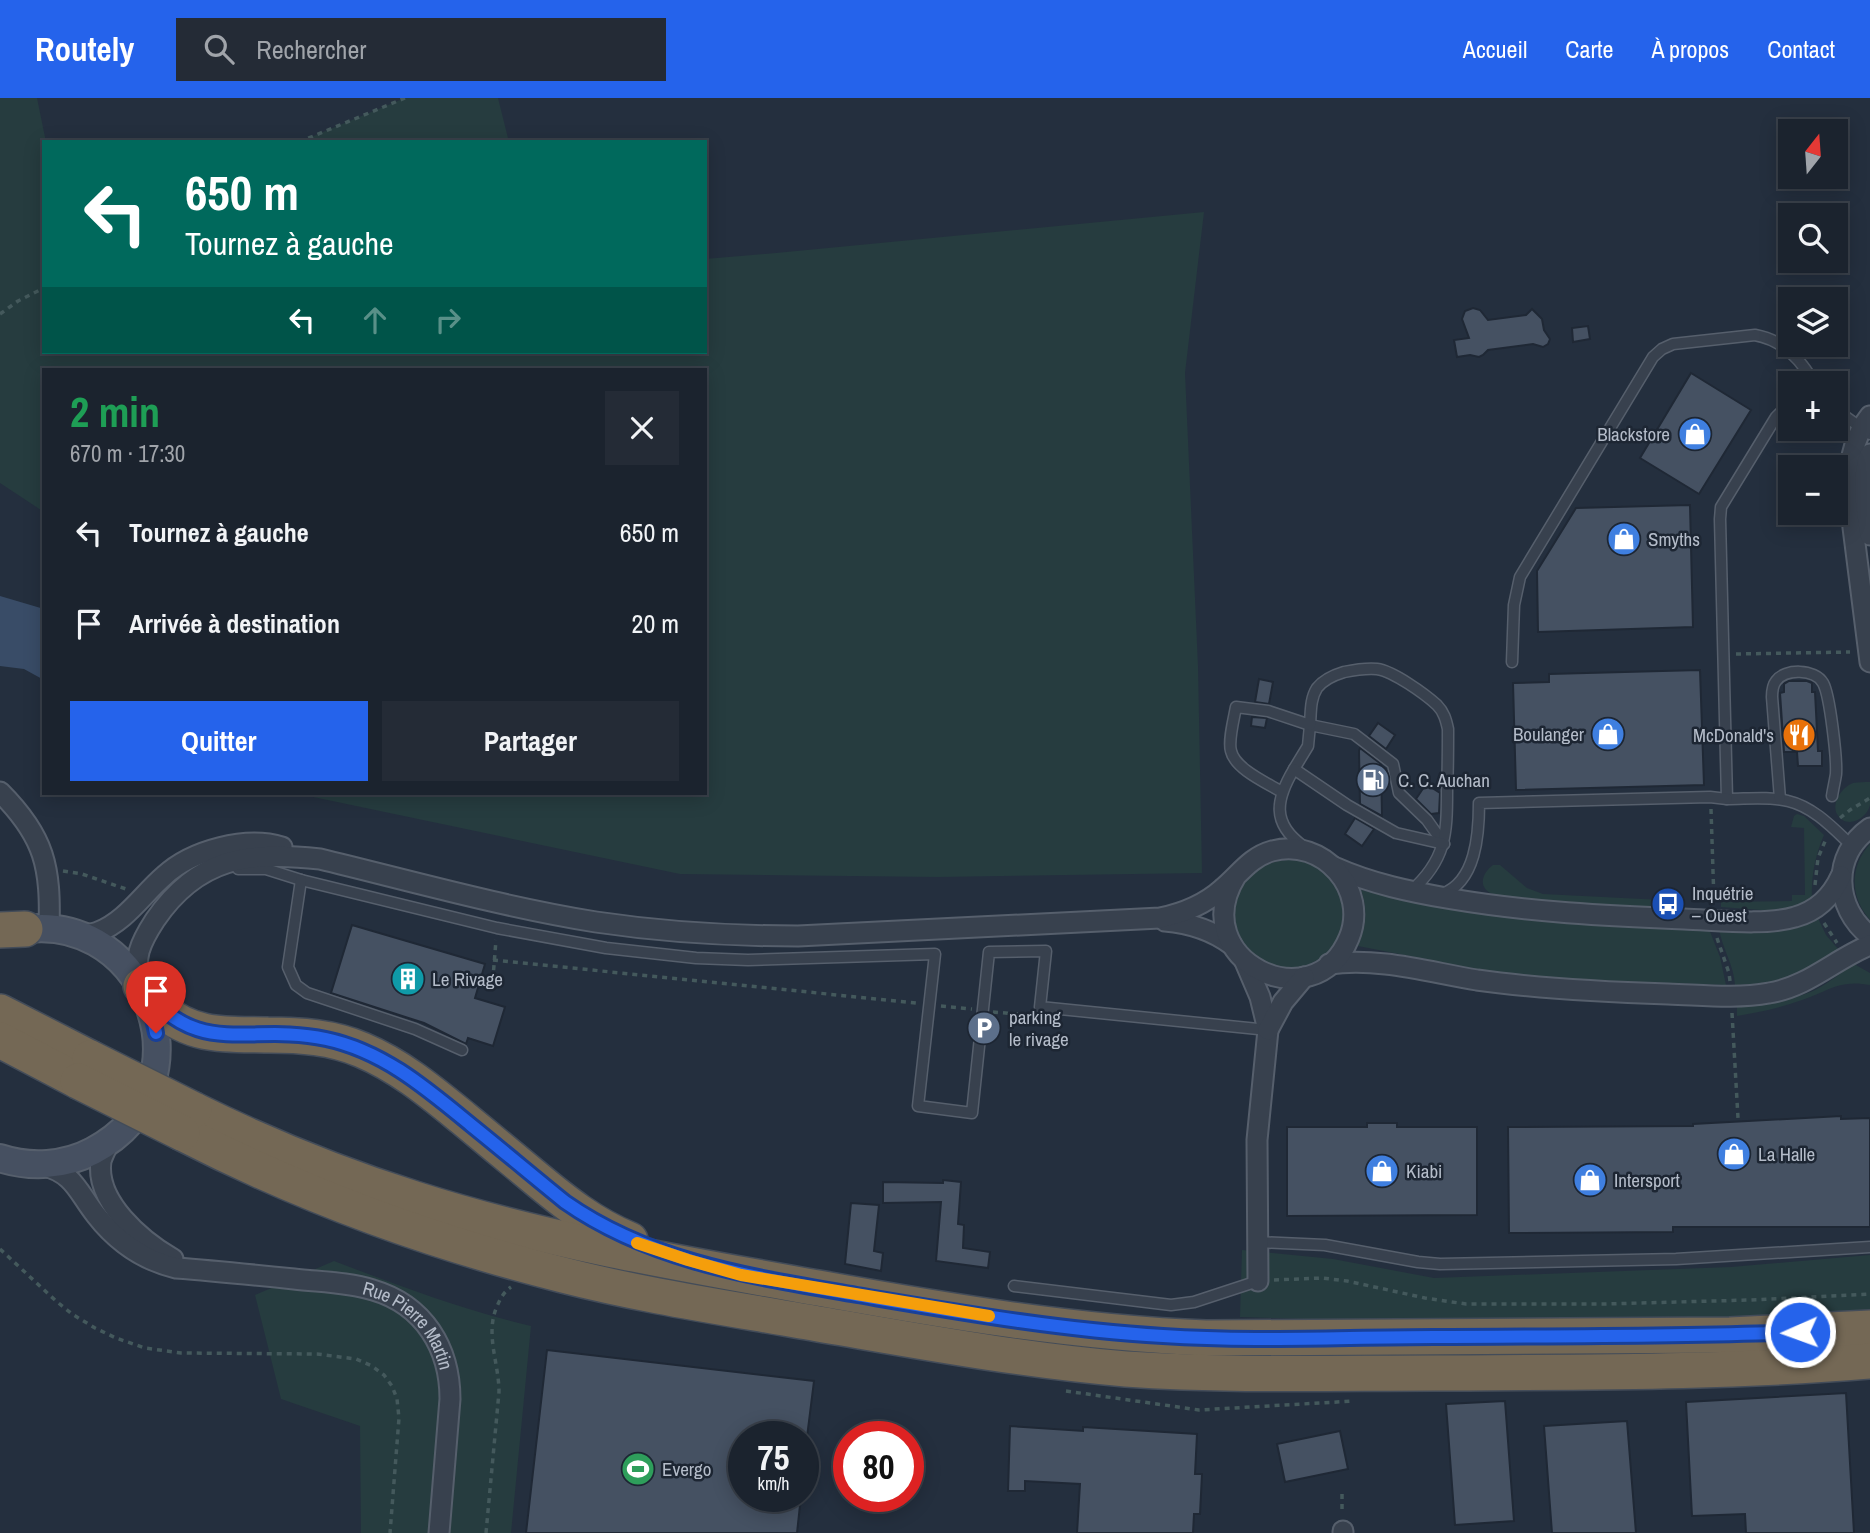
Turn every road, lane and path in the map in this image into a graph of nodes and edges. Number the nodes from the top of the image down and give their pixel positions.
1 (405, 98) edge
2 (304, 140) edge
3 (42, 290) edge
4 (0, 314) edge
5 (1806, 371) edge
6 (1778, 415) edge
7 (1848, 416) edge
8 (1867, 426) edge
9 (1870, 454) edge
10 (1870, 535) edge
11 (1723, 655) junction
12 (1869, 656) edge
13 (1512, 662) dead end
14 (1310, 725) junction
15 (1294, 769) junction
16 (0, 792) edge
17 (1282, 792) junction
18 (1832, 796) dead end
19 (1710, 797) junction
20 (1870, 798) edge
21 (1727, 799) junction
22 (1780, 799) junction
23 (1840, 818) dead end
24 (1869, 827) edge
25 (1444, 844) junction
26 (1852, 846) junction
27 (1315, 854) junction
28 (320, 859) junction
29 (1334, 867) junction
30 (47, 868) junction
31 (197, 876) junction
32 (1236, 876) junction
33 (1841, 876) junction
34 (301, 880) junction
35 (1411, 891) junction
36 (1431, 895) junction
37 (144, 897) junction
38 (1143, 920) junction
39 (1714, 920) junction
40 (497, 928) junction
41 (30, 931) edge
42 (1870, 936) edge
43 (1232, 945) junction
44 (1870, 945) edge
45 (494, 960) junction
46 (1245, 962) junction
47 (1329, 964) junction
48 (1304, 977) junction
49 (141, 986) junction
50 (492, 990) dead end
51 (1731, 996) junction
52 (930, 1005) junction
53 (983, 1011) junction
54 (0, 1012) edge
55 (1043, 1017) dead end
56 (1268, 1030) junction
57 (0, 1040) edge
58 (462, 1050) dead end
59 (84, 1069) junction
60 (1738, 1118) dead end
61 (188, 1122) junction
62 (110, 1141) junction
63 (0, 1158) edge
64 (41, 1165) junction
65 (1257, 1241) junction
66 (1870, 1247) edge
67 (0, 1249) edge
68 (200, 1270) junction
69 (741, 1275) junction
70 (1258, 1281) junction
71 (1014, 1286) dead end
72 (1870, 1294) edge
73 (502, 1297) dead end
74 (1870, 1328) edge
75 (1870, 1361) edge
76 (390, 1533) edge
77 (439, 1533) edge
78 (486, 1533) edge

1 - 2 path
3 - 4 path
5 - 13 lane
6 - 11 lane
7 - 8 lane
8 - 12 street
9 - 10 street
11 - 12 path
11 - 21 lane
14 - 15 lane
14 - 17 lane
14 - 25 lane
14 - 25 lane
15 - 17 lane
15 - 25 lane
16 - 30 street
17 - 27 lane
18 - 22 lane
19 - 21 lane
19 - 36 lane
19 - 39 path
20 - 23 path
21 - 22 lane
22 - 26 lane
24 - 26 street
25 - 35 lane
26 - 33 street
27 - 29 street
27 - 32 street
28 - 31 street
28 - 37 street
28 - 38 street
29 - 35 street
29 - 47 street
30 - 37 path
30 - 41 street
31 - 34 lane
31 - 49 street
32 - 38 street
32 - 43 street
33 - 39 street
33 - 42 street
34 - 40 lane
34 - 58 lane
35 - 36 street
36 - 39 street
37 - 41 street
38 - 43 street
39 - 51 path
40 - 45 path
40 - 52 lane
41 - 49 street
43 - 46 street
44 - 51 street
45 - 50 path
45 - 52 path
46 - 48 street
46 - 56 street
47 - 48 street
47 - 51 street
48 - 56 street
49 - 62 street
49 - 69 highway
51 - 60 path
52 - 53 path
52 - 53 lane
53 - 55 path
53 - 56 lane
54 - 59 highway
56 - 65 street
57 - 59 highway
59 - 61 highway, bridge
61 - 69 highway
61 - 75 highway
62 - 64 street
62 - 68 street, Rue Pierre Martin
63 - 64 street
64 - 68 street, Rue Pierre Martin
65 - 66 lane
65 - 70 street
67 - 76 path
68 - 77 street, Rue Pierre Martin
69 - 74 highway
70 - 71 lane
70 - 72 path
73 - 78 path

